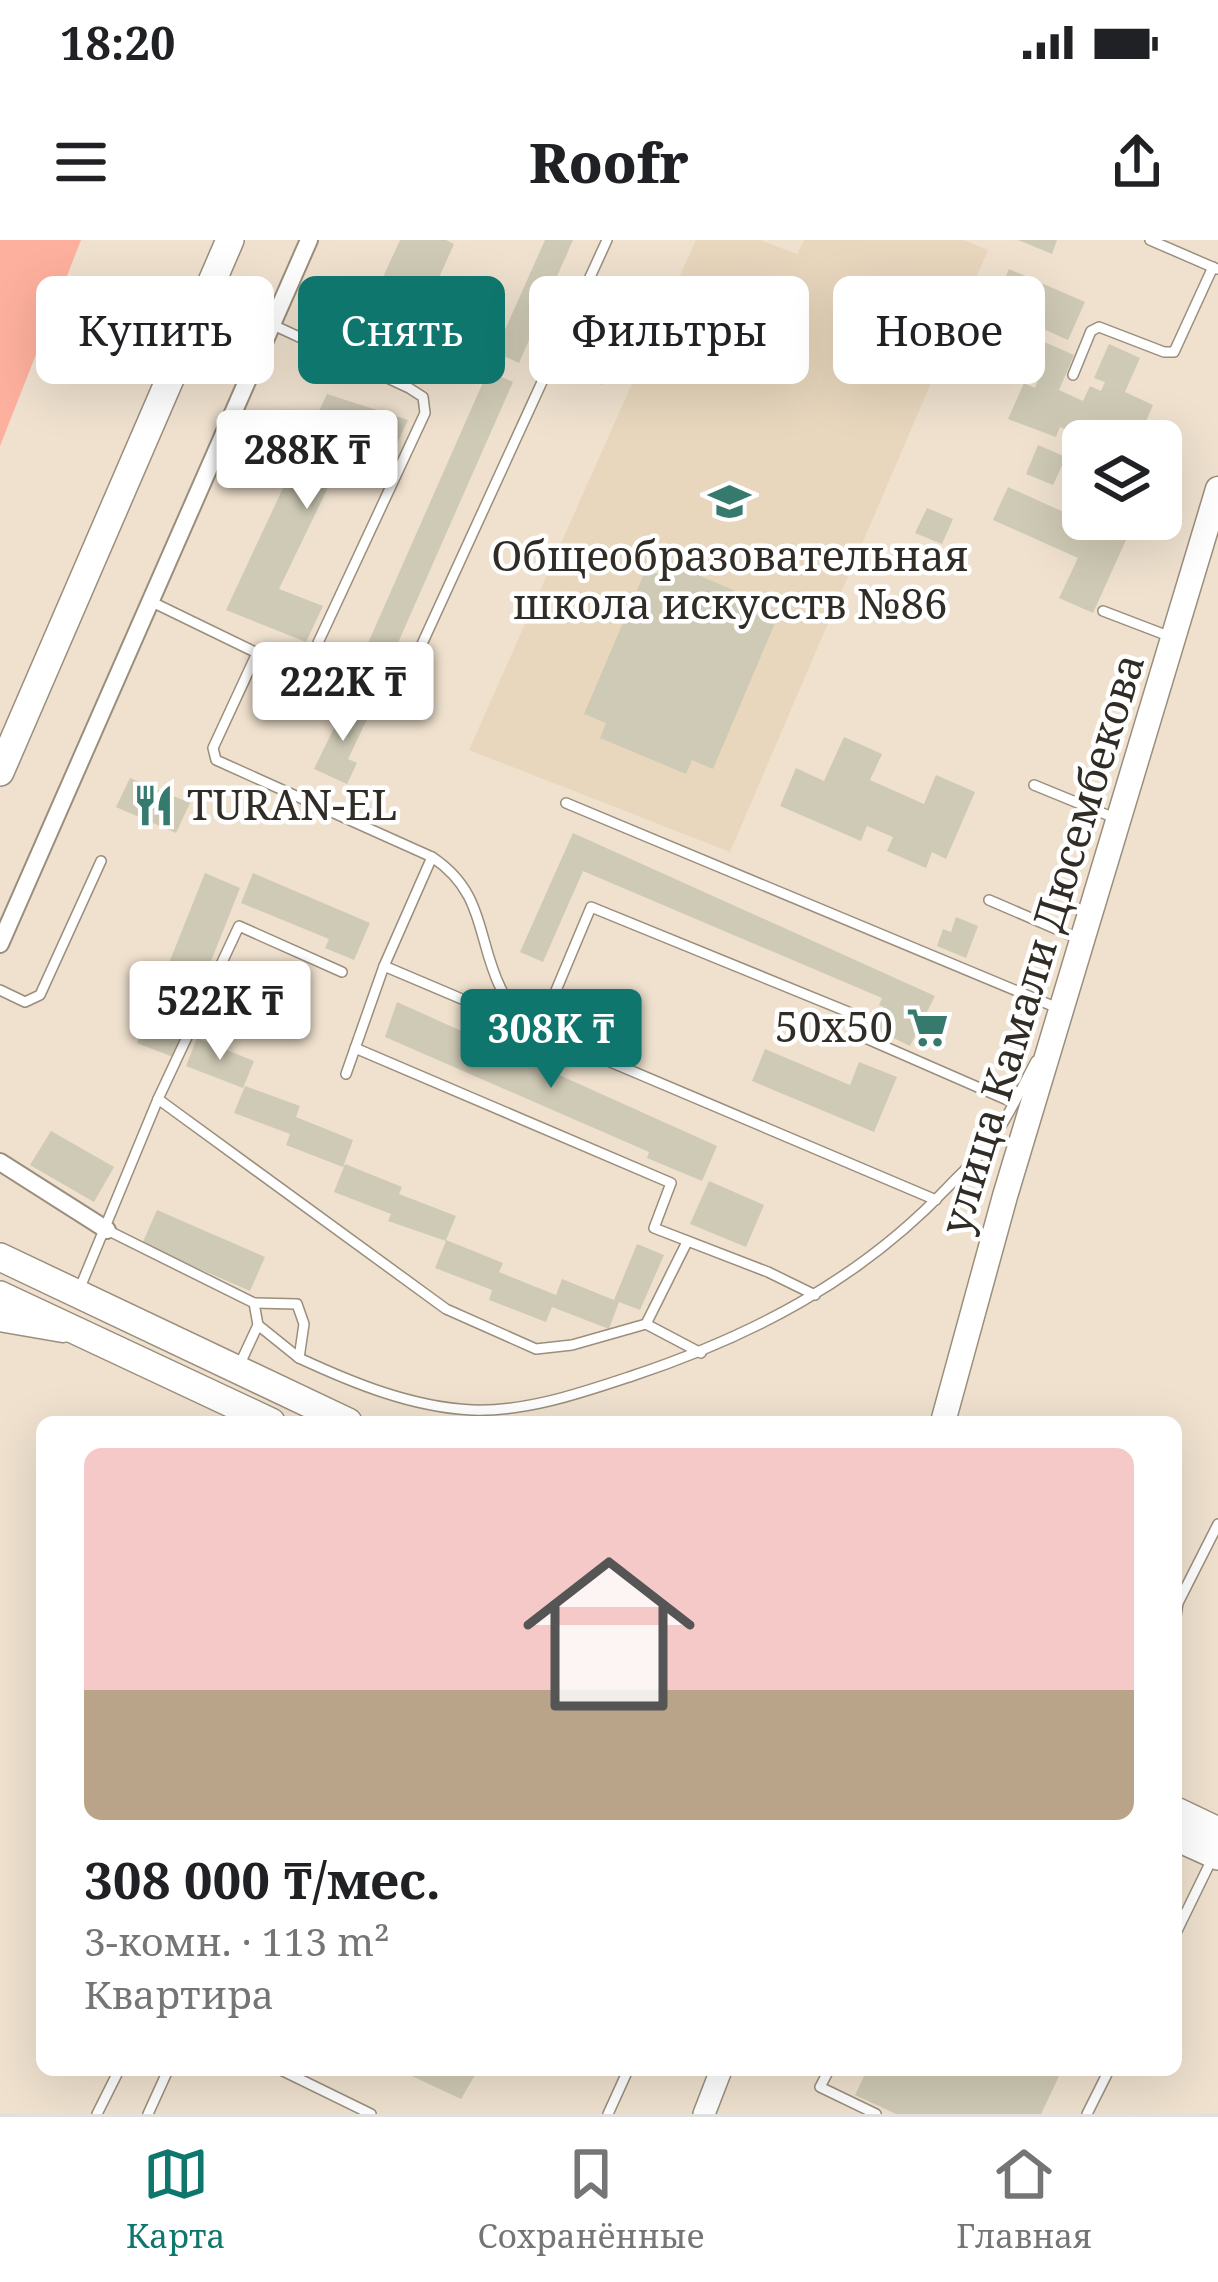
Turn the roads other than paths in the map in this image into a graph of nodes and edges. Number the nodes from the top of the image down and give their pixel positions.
1 (230, 240) edge
2 (309, 240) edge
3 (607, 240) edge
4 (1150, 240) edge
5 (1216, 268) edge
6 (214, 276) edge
7 (274, 317) edge
8 (274, 325) edge
9 (1073, 375) dead end
10 (167, 384) edge
11 (245, 384) edge
12 (1218, 489) edge
13 (152, 602) junction
14 (1103, 611) dead end
15 (1173, 638) junction
16 (257, 653) junction
17 (303, 675) junction
18 (0, 772) edge
19 (1034, 784) dead end
20 (566, 803) dead end
21 (1118, 820) junction
22 (432, 857) junction
23 (101, 861) dead end
24 (988, 900) dead end
25 (1082, 940) junction
26 (0, 944) edge
27 (384, 966) junction
28 (342, 972) dead end
29 (0, 990) edge
30 (1061, 1010) junction
31 (539, 1031) junction
32 (356, 1048) junction
33 (346, 1074) dead end
34 (158, 1099) junction
35 (1013, 1102) junction
36 (0, 1162) edge
37 (935, 1200) junction
38 (106, 1230) junction
39 (687, 1242) junction
40 (0, 1257) edge
41 (77, 1293) junction
42 (0, 1295) edge
43 (815, 1295) junction
44 (254, 1303) junction
45 (0, 1319) edge
46 (646, 1324) junction
47 (258, 1325) junction
48 (80, 1333) junction
49 (701, 1353) junction
50 (299, 1358) junction
51 (237, 1370) junction
52 (259, 1416) edge
53 (335, 1416) edge
54 (945, 1416) edge
55 (1218, 1524) edge
56 (1182, 1595) edge
57 (1182, 1816) edge
58 (1182, 1838) edge
59 (1217, 1847) edge
60 (1182, 1920) edge
61 (116, 2076) edge
62 (165, 2076) edge
63 (293, 2076) edge
64 (625, 2076) edge
65 (719, 2076) edge
66 (826, 2076) edge
67 (1106, 2076) edge
68 (97, 2114) edge
69 (148, 2114) edge
70 (371, 2114) edge
71 (608, 2114) edge
72 (704, 2114) edge
73 (876, 2114) edge
74 (1088, 2114) edge

1 - 6 main road
2 - 7 street
3 - 17 lane
4 - 5 lane
5 - 9 lane
8 - 17 lane
10 - 18 main road
11 - 13 street
12 - 15 main road, улица Камали Дюсембекова
13 - 16 lane
13 - 26 street
14 - 15 lane
15 - 21 main road, улица Камали Дюсембекова
16 - 17 lane
16 - 22 lane
19 - 21 lane
20 - 30 lane
21 - 25 main road, улица Камали Дюсембекова
22 - 27 lane
22 - 31 lane
23 - 29 lane
24 - 25 lane
25 - 30 main road, улица Камали Дюсембекова
27 - 31 lane
27 - 32 lane
28 - 34 lane
30 - 35 lane
30 - 54 main road, улица Камали Дюсембекова
31 - 35 lane
31 - 37 lane
32 - 33 lane
32 - 39 lane
34 - 38 lane
34 - 46 lane
35 - 37 lane
36 - 38 street
37 - 43 lane
38 - 41 lane
38 - 44 lane
39 - 43 lane
39 - 46 lane
40 - 41 main road
41 - 51 main road
42 - 48 main road
43 - 49 lane
44 - 47 lane
44 - 50 lane
45 - 48 main road
46 - 49 lane
47 - 50 lane
47 - 51 lane
48 - 52 main road
49 - 50 lane
51 - 53 main road
55 - 56 lane
57 - 59 main road
58 - 59 main road
59 - 60 lane
61 - 68 lane
62 - 69 lane
63 - 70 lane
64 - 71 lane
65 - 72 street
66 - 73 lane
67 - 74 lane

